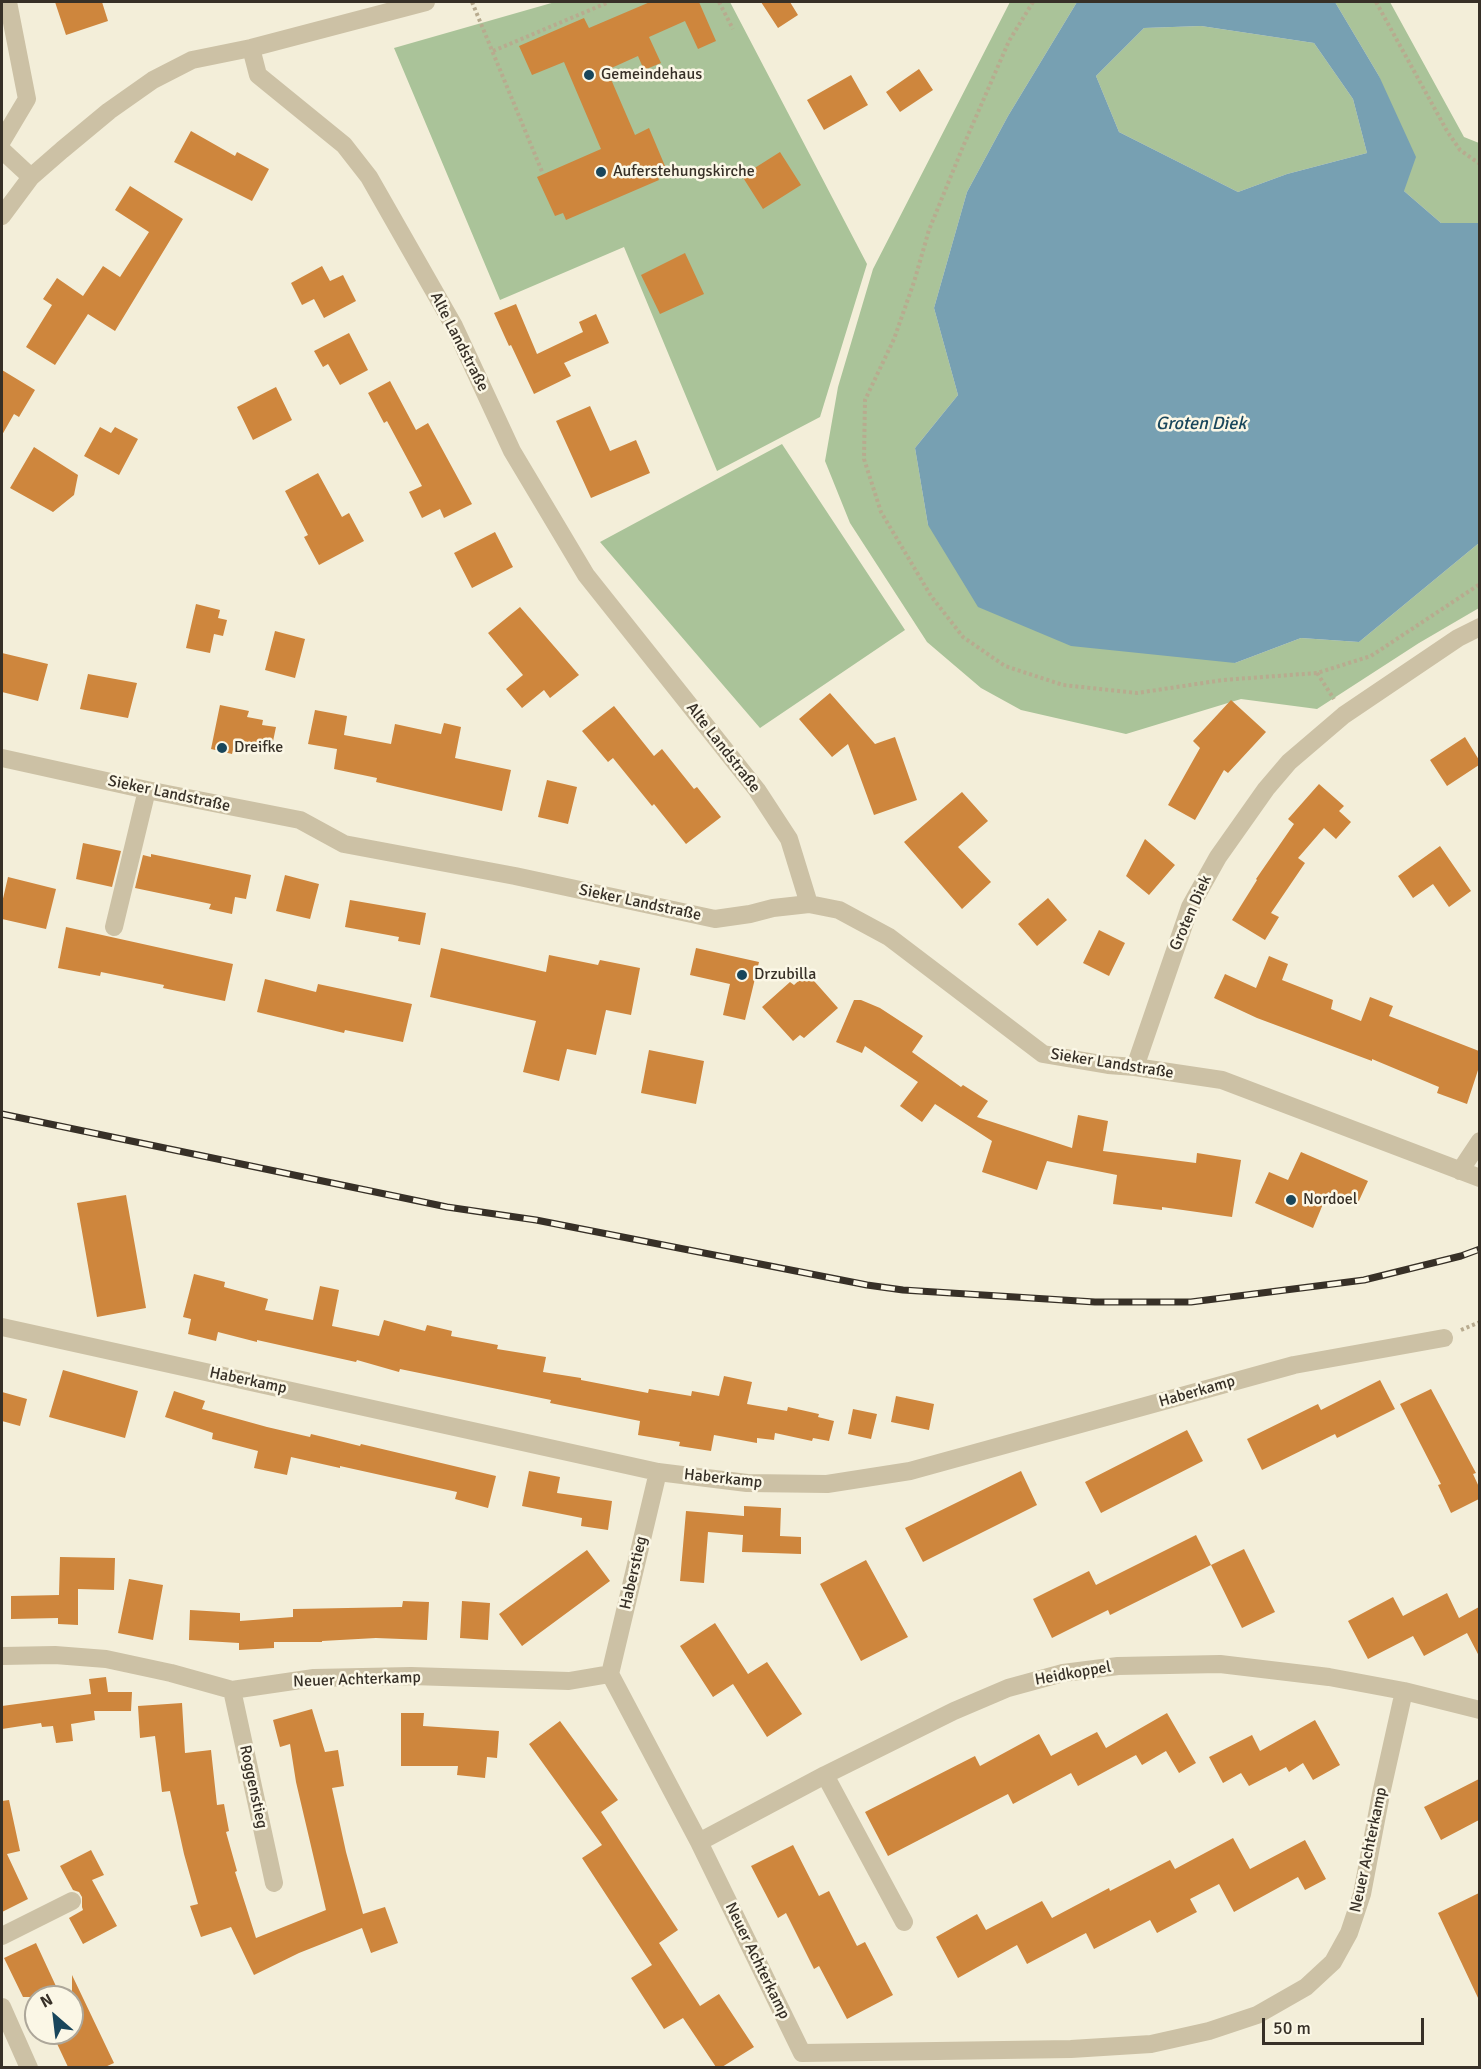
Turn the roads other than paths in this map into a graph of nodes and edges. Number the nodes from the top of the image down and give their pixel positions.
1 (8, 2) edge
2 (426, 2) edge
3 (370, 8) edge
4 (251, 48) junction
5 (2, 141) edge
6 (2, 150) edge
7 (31, 177) junction
8 (2, 216) edge
9 (1479, 627) edge
10 (2, 758) edge
11 (147, 790) junction
12 (809, 904) junction
13 (114, 927) dead end
14 (1135, 1067) junction
15 (1479, 1141) edge
16 (1460, 1171) junction
17 (1479, 1178) edge
18 (2, 1327) edge
19 (1444, 1338) dead end
20 (658, 1472) junction
21 (2, 1656) edge
22 (610, 1674) junction
23 (232, 1690) junction
24 (1404, 1691) junction
25 (1479, 1710) edge
26 (825, 1775) junction
27 (699, 1842) junction
28 (274, 1883) dead end
29 (72, 1901) dead end
30 (904, 1922) dead end
31 (2, 1936) edge
32 (2, 2007) edge
33 (798, 2060) edge
34 (29, 2067) edge

1 - 5 street
2 - 3 street
3 - 4 street
4 - 7 street
4 - 12 street, Alte Landstraße
6 - 7 street
7 - 8 street
9 - 14 street, Groten Diek
10 - 11 street, Sieker Landstraße
11 - 12 street, Sieker Landstraße
11 - 13 street
12 - 14 street, Sieker Landstraße
14 - 16 street, Sieker Landstraße
15 - 16 street
16 - 17 street, Sieker Landstraße
18 - 20 street, Haberkamp
19 - 20 street, Haberkamp
20 - 22 street, Haberstieg
21 - 23 street, Neuer Achterkamp
22 - 23 street, Neuer Achterkamp
22 - 27 street, Neuer Achterkamp
23 - 28 street, Roggenstieg
24 - 25 street, Heidkoppel
24 - 26 street, Heidkoppel
24 - 33 street, Neuer Achterkamp
26 - 27 street, Heidkoppel
26 - 30 street
27 - 33 street, Neuer Achterkamp
29 - 31 street
32 - 34 street

